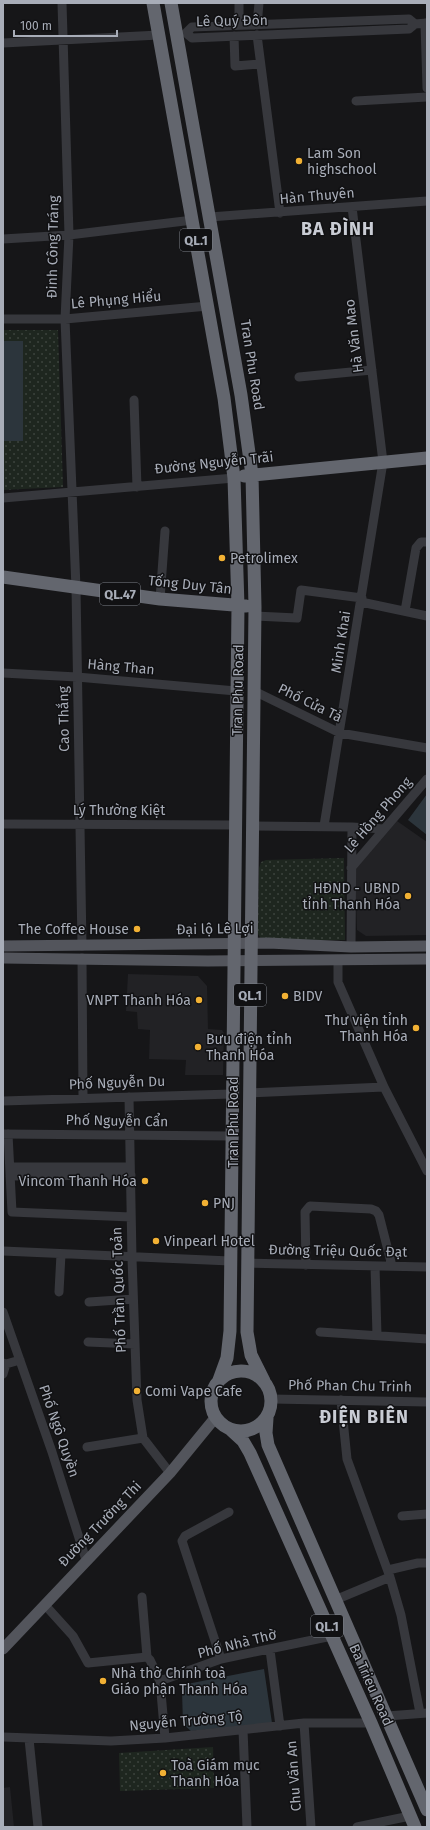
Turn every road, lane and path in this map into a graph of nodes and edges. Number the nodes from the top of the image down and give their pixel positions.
1 (62, 3) edge
2 (153, 3) edge
3 (171, 3) edge
4 (239, 3) edge
5 (259, 3) edge
6 (426, 23) edge
7 (257, 24) junction
8 (415, 24) junction
9 (239, 25) junction
10 (181, 32) junction
11 (159, 35) junction
12 (257, 35) junction
13 (234, 36) junction
14 (64, 39) junction
15 (3, 43) edge
16 (260, 64) junction
17 (427, 88) edge
18 (427, 97) edge
19 (356, 100) dead end
20 (427, 201) edge
21 (352, 207) junction
22 (280, 213) junction
23 (210, 217) junction
24 (192, 220) junction
25 (69, 235) junction
26 (3, 239) edge
27 (208, 306) junction
28 (3, 319) edge
29 (65, 319) junction
30 (372, 370) junction
31 (299, 377) dead end
32 (134, 400) dead end
33 (427, 458) edge
34 (383, 462) junction
35 (252, 475) junction
36 (234, 478) junction
37 (137, 487) junction
38 (72, 492) junction
39 (3, 498) edge
40 (165, 531) dead end
41 (427, 542) edge
42 (3, 577) edge
43 (76, 588) junction
44 (160, 599) junction
45 (362, 600) junction
46 (238, 606) junction
47 (255, 611) junction
48 (405, 612) junction
49 (427, 616) edge
50 (3, 672) edge
51 (77, 677) junction
52 (236, 691) junction
53 (254, 691) junction
54 (340, 733) junction
55 (427, 748) edge
56 (427, 779) edge
57 (3, 824) edge
58 (81, 824) junction
59 (234, 825) junction
60 (252, 826) junction
61 (324, 826) junction
62 (352, 826) junction
63 (384, 829) junction
64 (351, 868) junction
65 (233, 943) junction
66 (250, 943) junction
67 (3, 946) edge
68 (82, 946) junction
69 (427, 946) edge
70 (351, 947) junction
71 (3, 958) edge
72 (82, 958) junction
73 (338, 960) junction
74 (427, 960) edge
75 (233, 961) junction
76 (250, 961) junction
77 (384, 1087) junction
78 (249, 1093) junction
79 (232, 1094) junction
80 (129, 1096) junction
81 (83, 1098) junction
82 (3, 1101) edge
83 (6, 1134) edge
84 (130, 1135) junction
85 (231, 1136) junction
86 (10, 1171) junction
87 (131, 1171) junction
88 (427, 1171) edge
89 (231, 1178) junction
90 (248, 1179) junction
91 (131, 1217) junction
92 (3, 1251) edge
93 (61, 1254) junction
94 (132, 1258) junction
95 (230, 1262) junction
96 (248, 1263) junction
97 (306, 1265) junction
98 (376, 1266) junction
99 (392, 1266) junction
100 (427, 1266) edge
101 (59, 1292) dead end
102 (133, 1299) junction
103 (89, 1302) dead end
104 (3, 1312) edge
105 (320, 1332) dead end
106 (377, 1336) junction
107 (427, 1339) edge
108 (88, 1342) dead end
109 (135, 1344) junction
110 (20, 1360) junction
111 (5, 1363) edge
112 (3, 1374) edge
113 (219, 1380) junction
114 (264, 1381) junction
115 (272, 1399) junction
116 (342, 1400) junction
117 (427, 1402) edge
118 (215, 1418) junction
119 (266, 1418) junction
120 (231, 1430) junction
121 (143, 1438) junction
122 (87, 1447) dead end
123 (170, 1473) junction
124 (229, 1512) dead end
125 (427, 1514) edge
126 (402, 1516) dead end
127 (86, 1560) junction
128 (427, 1564) edge
129 (389, 1574) junction
130 (142, 1597) dead end
131 (335, 1600) junction
132 (45, 1605) junction
133 (332, 1636) junction
134 (3, 1648) edge
135 (270, 1650) junction
136 (147, 1657) junction
137 (221, 1659) junction
138 (160, 1681) junction
139 (424, 1713) edge
140 (387, 1716) junction
141 (304, 1723) junction
142 (371, 1723) junction
143 (280, 1726) junction
144 (243, 1730) junction
145 (3, 1737) edge
146 (165, 1738) junction
147 (29, 1739) junction
148 (427, 1810) edge
149 (413, 1821) edge
150 (40, 1827) edge
151 (248, 1827) edge
152 (311, 1827) edge
153 (357, 1827) edge

1 - 14 street, Đinh Công Tráng
2 - 11 highway, Tran Phu Road / QL.1
3 - 10 highway, Tran Phu Road / QL.1
4 - 9 street
5 - 7 street
6 - 8 street, Lê Quý Đôn
6 - 17 street
7 - 8 street, Lê Quý Đôn
7 - 9 street, Lê Quý Đôn
8 - 12 street, Lê Quý Đôn
9 - 10 street, Lê Quý Đôn
10 - 11 highway
10 - 13 street, Lê Quý Đôn
10 - 23 highway, Tran Phu Road / QL.1
11 - 14 street
11 - 24 highway, Tran Phu Road / QL.1
12 - 13 street, Lê Quý Đôn
12 - 16 street
13 - 16 street
14 - 15 street
14 - 25 street, Đinh Công Tráng
16 - 22 street
18 - 19 street
20 - 21 street, Hàn Thuyên
21 - 22 street, Hàn Thuyên
21 - 30 street, Hà Văn Mao
22 - 23 street, Hàn Thuyên
23 - 24 highway
23 - 35 highway, Tran Phu Road / QL.1
24 - 25 street
24 - 27 highway, Tran Phu Road / QL.1
25 - 26 street
25 - 29 street, Đinh Công Tráng
27 - 29 street, Lê Phụng Hiểu
27 - 36 highway, Tran Phu Road / QL.1
28 - 29 street, Lê Phụng Hiểu
29 - 38 street, Đinh Công Tráng
30 - 31 street
30 - 34 street, Hà Văn Mao
32 - 37 street
33 - 34 highway, Đường Nguyễn Trãi
34 - 35 highway, Đường Nguyễn Trãi
34 - 45 street, Minh Khai
35 - 36 highway, Đường Nguyễn Trãi
35 - 47 highway, Tran Phu Road / QL.1
36 - 37 street, Đường Nguyễn Trãi
36 - 46 highway, Tran Phu Road / QL.1
37 - 38 street, Đường Nguyễn Trãi
38 - 39 street, Đường Nguyễn Trãi
38 - 43 street, Cao Thắng
40 - 44 street
41 - 48 street
42 - 43 highway, Tống Duy Tân / QL.47
43 - 44 highway, Tống Duy Tân / QL.47
43 - 51 street, Cao Thắng
44 - 46 highway, Tống Duy Tân / QL.47
45 - 47 street
45 - 48 street
45 - 54 street, Minh Khai
46 - 47 highway, Tống Duy Tân / QL.47
46 - 52 highway, Tran Phu Road / QL.1
47 - 53 highway, Tran Phu Road / QL.1
48 - 49 street
50 - 51 street, Hàng Than
51 - 52 street, Hàng Than
51 - 58 street, Cao Thắng
52 - 53 highway
52 - 59 highway, Tran Phu Road / QL.1
53 - 54 street, Phố Cửa Tả
53 - 60 highway, Tran Phu Road / QL.1
54 - 55 street, Phố Cửa Tả
54 - 61 street, Minh Khai
56 - 63 street, Lê Hồng Phong
57 - 58 street, Lý Thường Kiệt
58 - 59 street, Lý Thường Kiệt
58 - 68 street, Cao Thắng
59 - 65 highway, Tran Phu Road / QL.1
60 - 61 street
60 - 66 highway, Tran Phu Road / QL.1
61 - 62 street
62 - 63 street
62 - 64 street
63 - 64 street, Lê Hồng Phong
64 - 70 street
65 - 66 main road, Đại lộ Lê Lợi
65 - 68 main road, Đại lộ Lê Lợi
65 - 75 highway, Tran Phu Road / QL.1
66 - 70 main road, Đại lộ Lê Lợi
66 - 76 highway, Tran Phu Road / QL.1
67 - 68 main road, Đại lộ Lê Lợi
69 - 70 main road, Đại lộ Lê Lợi
71 - 72 main road
72 - 75 main road
72 - 81 street
73 - 74 main road
73 - 76 main road
73 - 77 street
75 - 76 main road
75 - 79 highway, Tran Phu Road / QL.1
76 - 78 highway, Tran Phu Road / QL.1
77 - 78 street
77 - 88 street
78 - 90 highway, Tran Phu Road / QL.1
79 - 80 street, Phố Nguyễn Du
79 - 85 highway, Tran Phu Road / QL.1
80 - 81 street, Phố Nguyễn Du
80 - 84 street, Phố Trần Quốc Toản
81 - 82 street, Phố Nguyễn Du
83 - 84 street, Phố Nguyễn Cẩn
83 - 86 street
84 - 85 street, Phố Nguyễn Cẩn
84 - 87 street, Phố Trần Quốc Toản
85 - 89 highway, Tran Phu Road / QL.1
86 - 87 street
86 - 91 street
87 - 91 street, Phố Trần Quốc Toản
89 - 90 highway
89 - 95 highway, Tran Phu Road / QL.1
90 - 96 highway, Tran Phu Road / QL.1
91 - 94 street, Phố Trần Quốc Toản
92 - 93 street
93 - 94 street
93 - 101 street
94 - 95 street
94 - 102 street, Phố Trần Quốc Toản
95 - 113 highway, Tran Phu Road / QL.1
96 - 97 street, Đường Triệu Quốc Đạt
96 - 114 highway, Tran Phu Road / QL.1
97 - 98 street, Đường Triệu Quốc Đạt
97 - 99 street
98 - 99 street, Đường Triệu Quốc Đạt
98 - 106 street
99 - 100 street, Đường Triệu Quốc Đạt
102 - 103 street
102 - 109 street, Phố Trần Quốc Toản
104 - 110 street, Phố Ngô Quyền
105 - 106 street
106 - 107 street
108 - 109 street
109 - 121 street, Phố Trần Quốc Toản
110 - 111 street
110 - 127 street, Phố Ngô Quyền
111 - 112 street
113 - 114 highway
113 - 118 highway
114 - 115 highway
115 - 116 street, Phố Phan Chu Trinh
115 - 119 highway
116 - 117 street, Phố Phan Chu Trinh
116 - 129 street
118 - 120 highway
118 - 123 main road, Đường Trường Thi
119 - 120 highway
119 - 131 highway, Ba Trieu Road / QL.1
120 - 133 highway, Ba Trieu Road / QL.1
121 - 122 street
121 - 123 street, Phố Trần Quốc Toản
123 - 127 main road, Đường Trường Thi
124 - 137 street
125 - 126 street
127 - 132 main road, Đường Trường Thi
128 - 129 street
129 - 131 street
129 - 139 street
130 - 136 street
131 - 140 highway, Ba Trieu Road / QL.1
132 - 134 main road, Đường Trường Thi
132 - 136 street
133 - 135 street, Phố Nhà Thờ
133 - 142 highway, Ba Trieu Road / QL.1
135 - 137 street, Phố Nhà Thờ
135 - 143 street
136 - 138 street
137 - 138 street, Phố Nhà Thờ
138 - 146 street
139 - 140 street
140 - 142 highway
140 - 148 highway, Ba Trieu Road / QL.1
141 - 142 street, Nguyễn Trường Tộ
141 - 143 street, Nguyễn Trường Tộ
141 - 152 street, Chu Văn An
142 - 149 highway, Ba Trieu Road / QL.1
143 - 144 street, Nguyễn Trường Tộ
144 - 146 street, Nguyễn Trường Tộ
144 - 151 street
145 - 147 street, Nguyễn Trường Tộ
146 - 147 street, Nguyễn Trường Tộ
147 - 150 street
149 - 153 street

